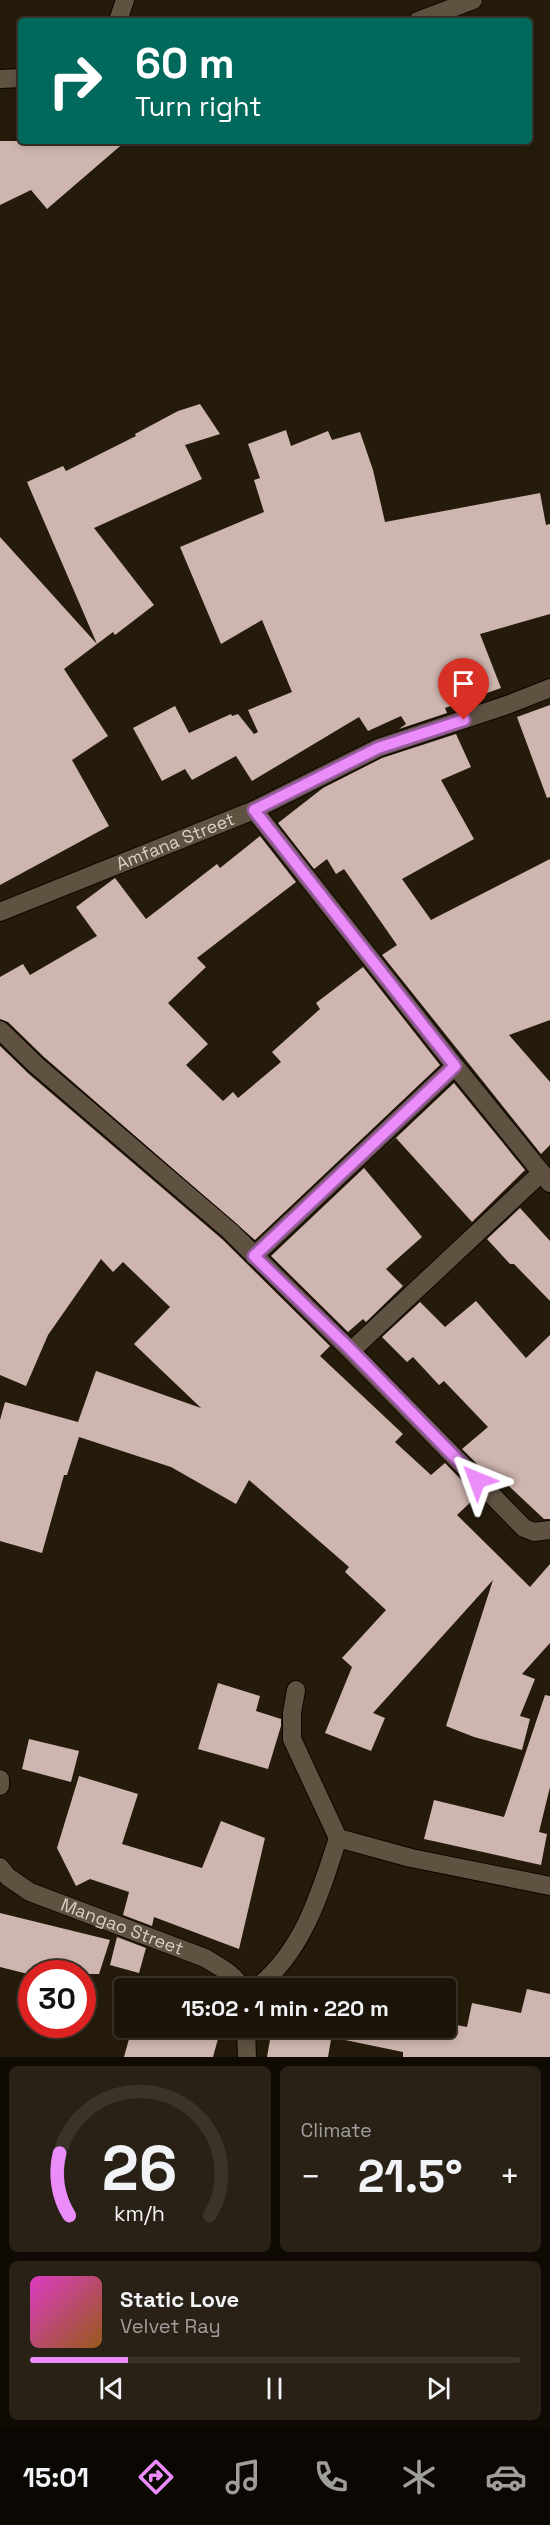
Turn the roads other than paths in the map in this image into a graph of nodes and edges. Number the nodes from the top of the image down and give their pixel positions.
1 (125, 0) edge
2 (473, 0) edge
3 (119, 18) edge
4 (426, 18) edge
5 (18, 78) edge
6 (0, 79) edge
7 (550, 688) edge
8 (254, 810) junction
9 (0, 912) edge
10 (0, 1030) edge
11 (455, 1066) junction
12 (545, 1178) edge
13 (254, 1256) junction
14 (351, 1350) junction
15 (550, 1530) edge
16 (296, 1690) dead end
17 (0, 1779) edge
18 (0, 1786) edge
19 (338, 1838) junction
20 (0, 1867) edge
21 (550, 1886) edge
22 (234, 1978) edge
23 (270, 1978) edge
24 (246, 2038) edge
25 (247, 2057) edge

1 - 3 street
2 - 4 street
5 - 6 street
7 - 8 street, Amfana Street
8 - 9 street, Amfana Street
8 - 11 street
10 - 13 street
11 - 12 street
11 - 13 street
12 - 14 street
13 - 14 street
14 - 15 street
16 - 19 street
17 - 18 street
19 - 21 street
19 - 23 street
20 - 22 street, Mangao Street
24 - 25 street

